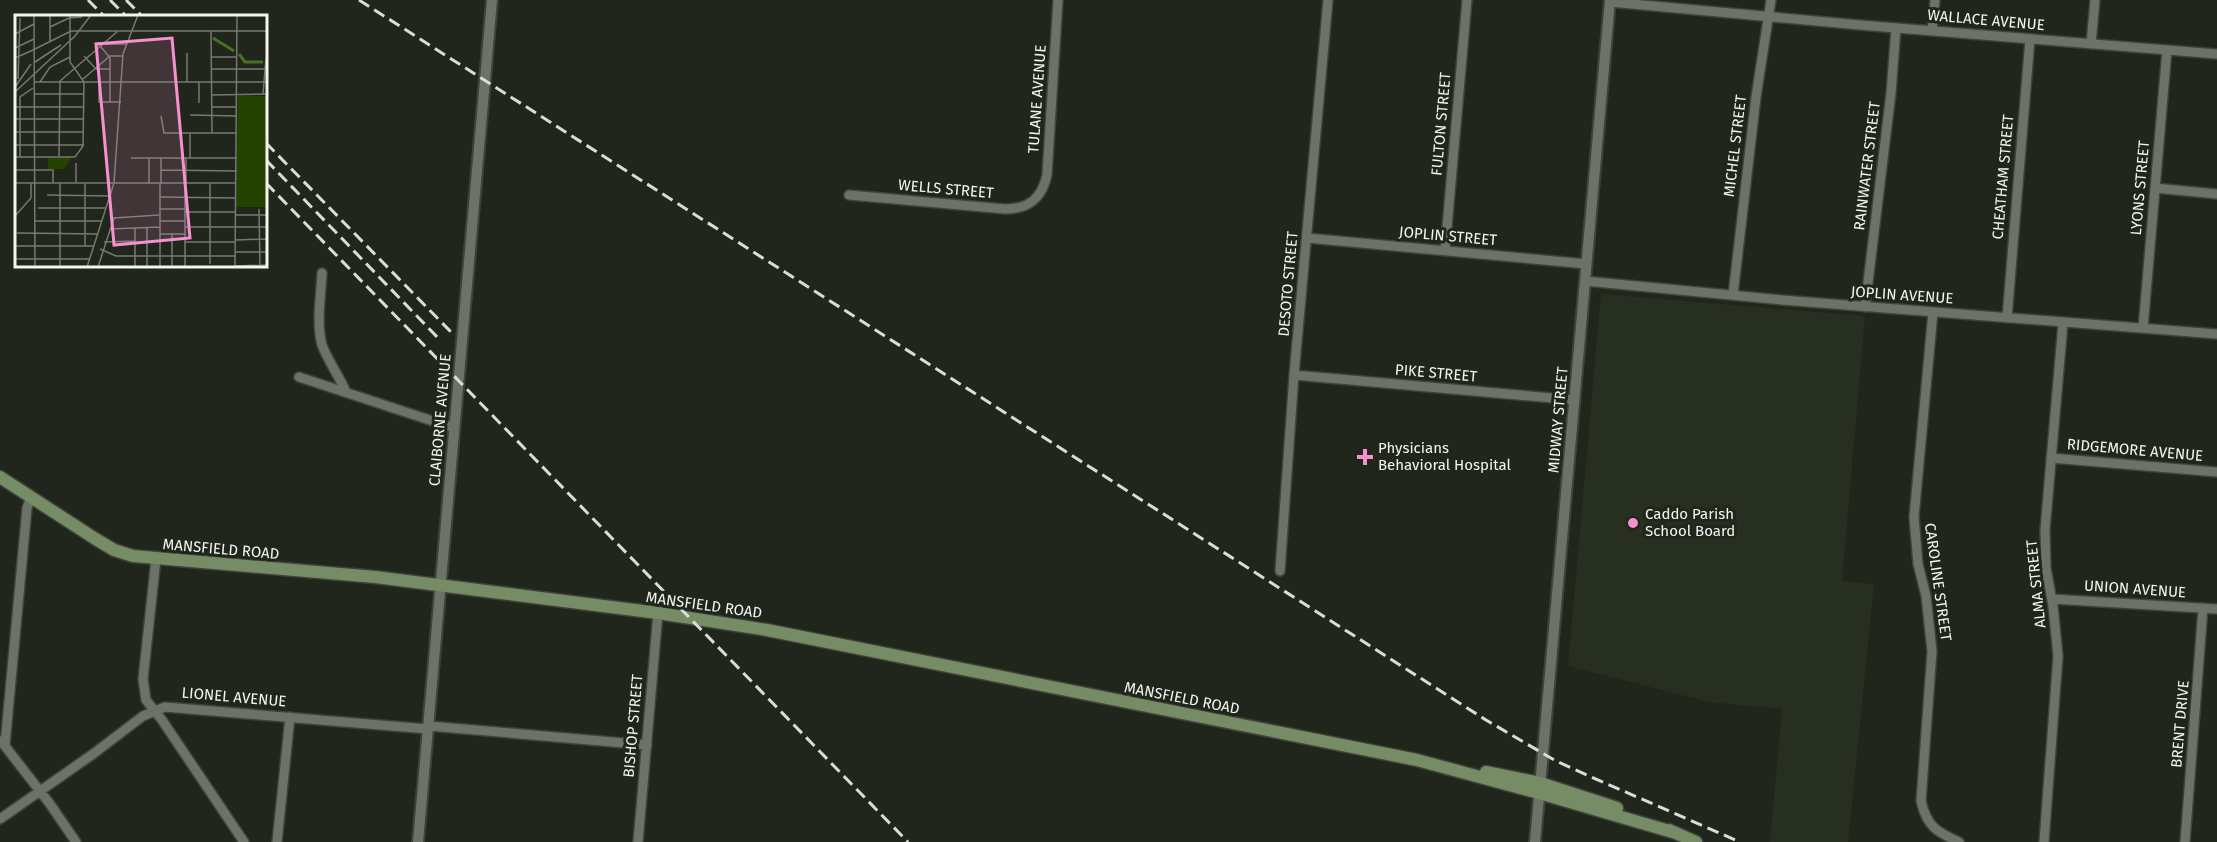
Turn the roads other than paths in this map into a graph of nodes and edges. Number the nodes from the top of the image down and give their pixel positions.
1 (492, 0) edge
2 (1058, 0) edge
3 (1328, 0) edge
4 (1467, 0) edge
5 (1771, 0) edge
6 (1935, 0) edge
7 (2095, 0) edge
8 (1610, 1) edge
9 (1770, 17) junction
10 (1896, 28) junction
11 (1932, 31) junction
12 (2030, 39) junction
13 (2091, 44) junction
14 (2167, 50) junction
15 (2217, 54) edge
16 (2155, 188) junction
17 (2217, 194) edge
18 (849, 195) dead end
19 (1038, 197) joint
20 (1307, 238) junction
21 (1445, 250) junction
22 (1587, 264) junction
23 (322, 273) dead end
24 (1585, 281) junction
25 (1733, 295) junction
26 (1865, 307) junction
27 (1933, 312) junction
28 (2007, 318) junction
29 (2063, 323) junction
30 (2143, 328) junction
31 (2217, 334) edge
32 (1294, 375) junction
33 (299, 377) dead end
34 (346, 392) junction
35 (1575, 400) junction
36 (454, 428) junction
37 (2051, 458) junction
38 (2217, 472) edge
39 (0, 477) edge
40 (32, 497) junction
41 (156, 559) junction
42 (1280, 571) dead end
43 (441, 585) junction
44 (2052, 598) junction
45 (2203, 608) junction
46 (2217, 609) edge
47 (658, 613) junction
48 (154, 710) junction
49 (290, 717) junction
50 (428, 727) junction
51 (2, 742) edge
52 (646, 746) junction
53 (1540, 788) junction
54 (40, 790) junction
55 (0, 819) edge
56 (1675, 838) edge
57 (76, 842) edge
58 (244, 842) edge
59 (277, 842) edge
60 (418, 842) edge
61 (638, 842) edge
62 (1535, 842) edge
63 (1696, 842) edge
64 (1959, 842) edge
65 (2044, 842) edge
66 (2185, 842) edge

1 - 36 street, CLAIBORNE AVENUE
2 - 19 street, TULANE AVENUE
3 - 20 street, DESOTO STREET
4 - 21 street, FULTON STREET
5 - 9 street, MICHEL STREET
6 - 11 street
7 - 13 street
8 - 9 street, WALLACE AVENUE
8 - 22 street, MIDWAY STREET
9 - 10 street, WALLACE AVENUE
9 - 25 street, MICHEL STREET
10 - 11 street, WALLACE AVENUE
10 - 26 street, RAINWATER STREET
11 - 12 street, WALLACE AVENUE
12 - 13 street, WALLACE AVENUE
12 - 28 street, CHEATHAM STREET
13 - 14 street, WALLACE AVENUE
14 - 15 street, WALLACE AVENUE
14 - 16 street, LYONS STREET
16 - 17 street
16 - 30 street, LYONS STREET
18 - 19 street, WELLS STREET
20 - 21 street, JOPLIN STREET
20 - 32 street, DESOTO STREET
21 - 22 street, JOPLIN STREET
22 - 24 street, MIDWAY STREET
23 - 34 street
24 - 25 street, JOPLIN AVENUE
24 - 35 street, MIDWAY STREET
25 - 26 street, JOPLIN AVENUE
26 - 27 street, JOPLIN AVENUE
27 - 28 street, JOPLIN AVENUE
27 - 64 street, CAROLINE STREET
28 - 29 street, JOPLIN AVENUE
29 - 30 street, JOPLIN AVENUE
29 - 37 street, ALMA STREET
30 - 31 street, JOPLIN AVENUE
32 - 35 street, PIKE STREET
32 - 42 street, DESOTO STREET
33 - 34 street
34 - 36 street
35 - 53 street, MIDWAY STREET
36 - 43 street, CLAIBORNE AVENUE
37 - 38 street, RIDGEMORE AVENUE
37 - 44 street, ALMA STREET
39 - 40 main road, MANSFIELD ROAD
40 - 41 main road, MANSFIELD ROAD
40 - 51 street
41 - 43 main road, MANSFIELD ROAD
41 - 48 street
43 - 47 main road, MANSFIELD ROAD
43 - 50 street, CLAIBORNE AVENUE
44 - 45 street, UNION AVENUE
44 - 65 street, ALMA STREET
45 - 46 street, UNION AVENUE
45 - 66 street, BRENT DRIVE
47 - 52 street, BISHOP STREET
47 - 53 main road, MANSFIELD ROAD
48 - 49 street, LIONEL AVENUE
48 - 54 street, LIONEL AVENUE
48 - 58 street
49 - 50 street, LIONEL AVENUE
49 - 59 street
50 - 52 street, LIONEL AVENUE
50 - 60 street, CLAIBORNE AVENUE
51 - 54 street
52 - 61 street, BISHOP STREET
53 - 56 main road, MANSFIELD ROAD
53 - 62 street, MIDWAY STREET
54 - 55 street, LIONEL AVENUE
54 - 57 street
56 - 63 main road, MANSFIELD ROAD

